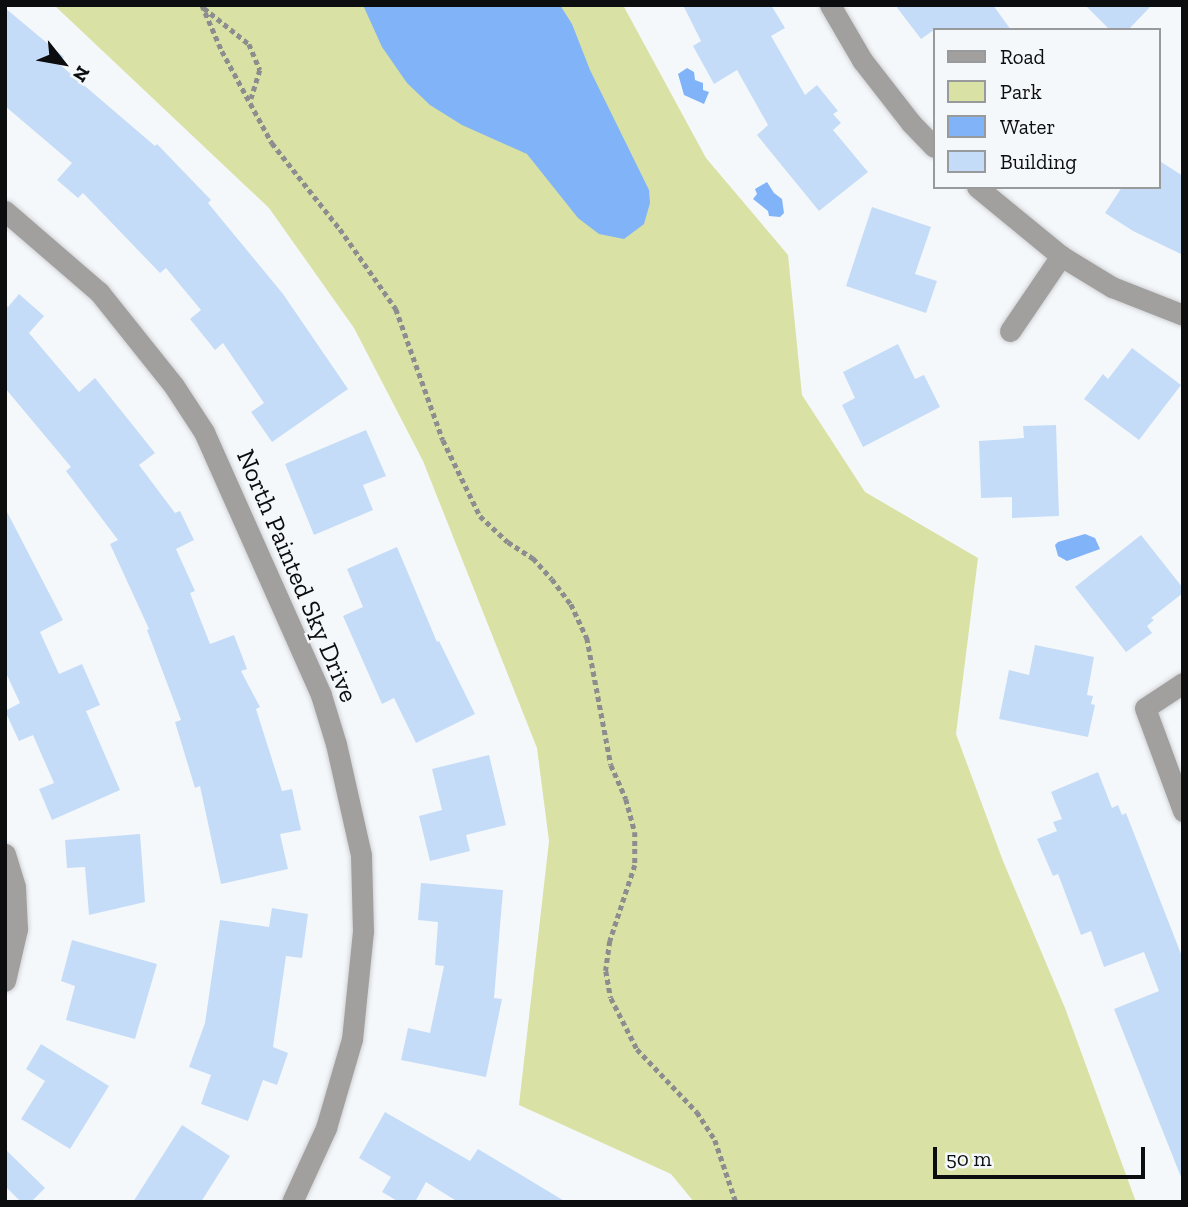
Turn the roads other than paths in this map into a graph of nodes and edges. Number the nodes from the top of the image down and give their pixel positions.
1 (830, 5) edge
2 (932, 145) edge
3 (979, 189) edge
4 (5, 211) edge
5 (1061, 256) junction
6 (1183, 315) edge
7 (1010, 331) dead end
8 (1183, 683) edge
9 (1183, 811) edge
10 (5, 854) edge
11 (5, 981) edge
12 (292, 1202) edge

1 - 2 street
3 - 5 street
4 - 12 street, North Painted Sky Drive
5 - 6 street
5 - 7 street
8 - 9 street
10 - 11 street

